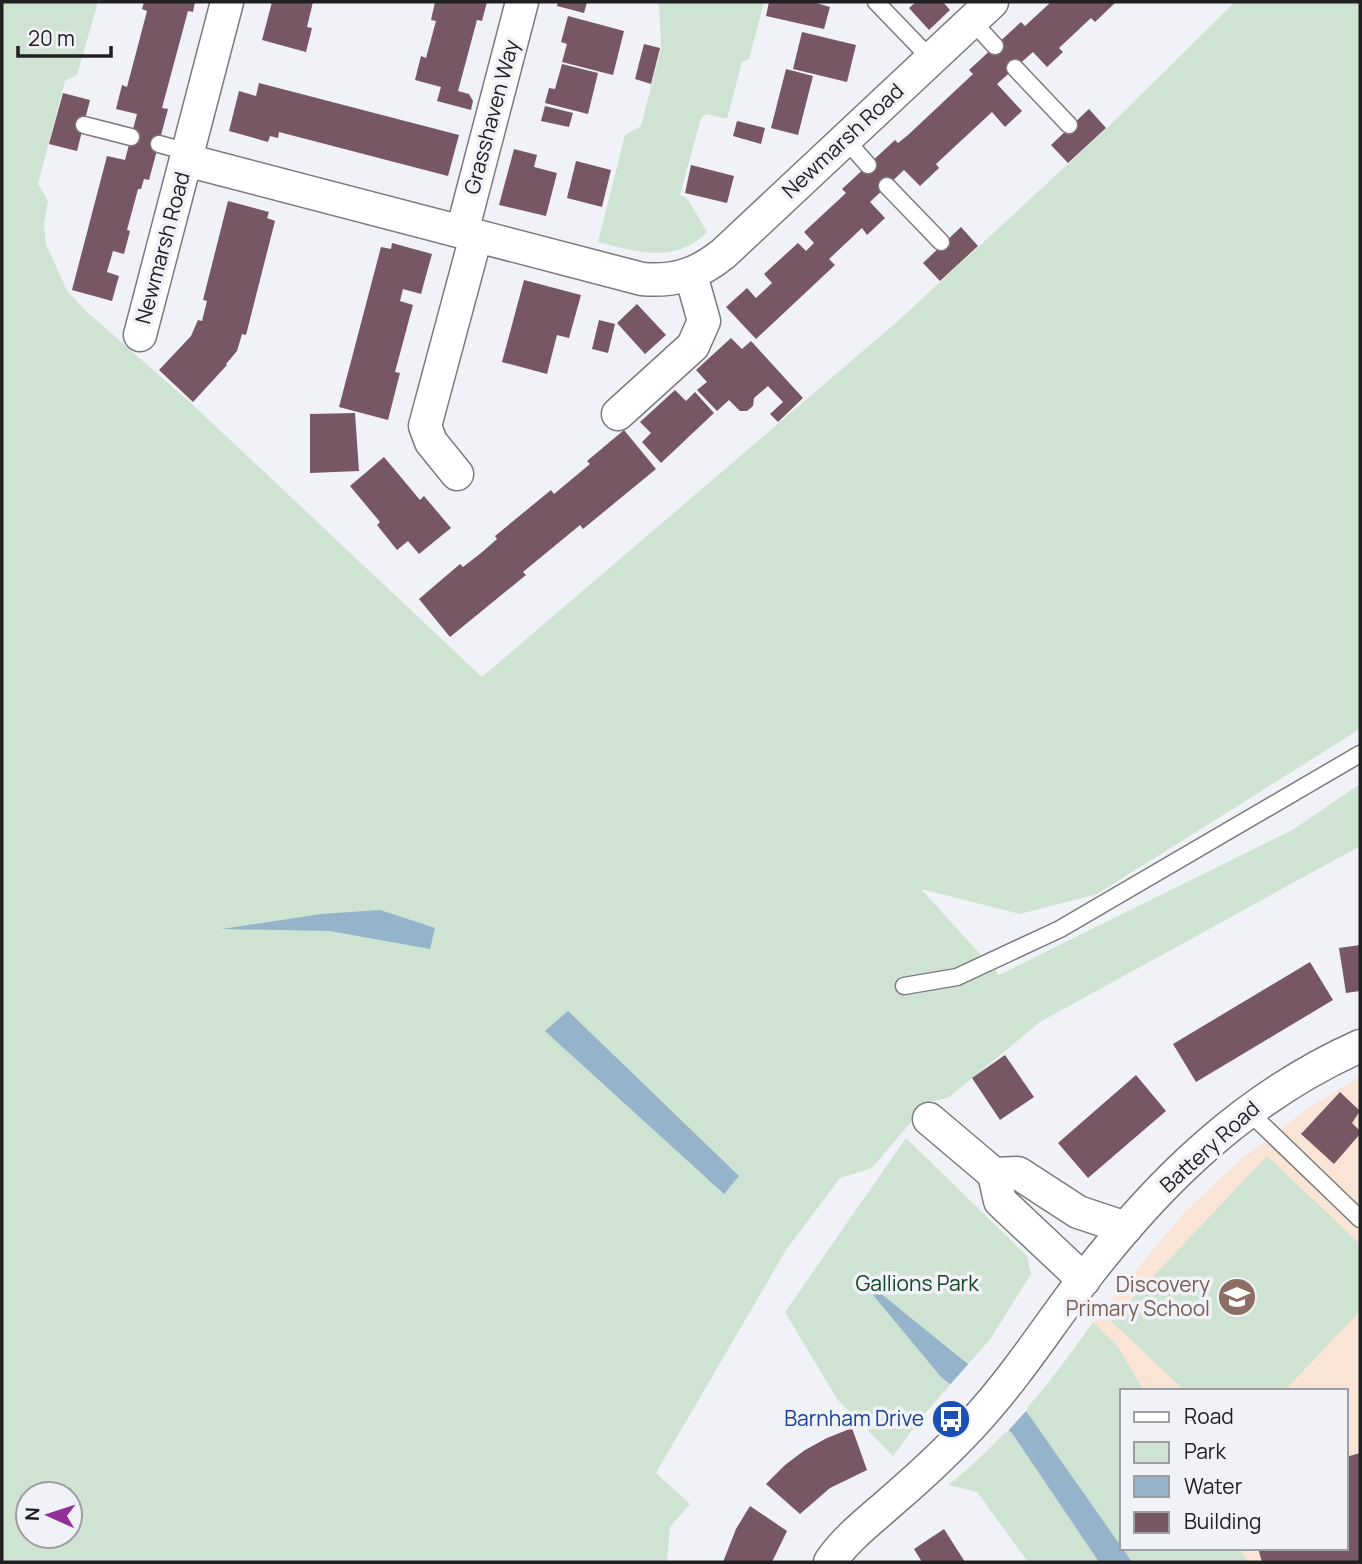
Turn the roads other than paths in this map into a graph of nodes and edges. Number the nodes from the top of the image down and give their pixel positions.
1 (227, 2) edge
2 (522, 2) edge
3 (876, 2) edge
4 (982, 11) edge
5 (995, 46) dead end
6 (931, 59) junction
7 (1015, 68) dead end
8 (84, 125) dead end
9 (1069, 125) dead end
10 (131, 137) dead end
11 (845, 139) junction
12 (178, 152) junction
13 (868, 165) dead end
14 (887, 186) dead end
15 (469, 234) junction
16 (941, 242) dead end
17 (691, 275) junction
18 (140, 335) dead end
19 (618, 414) dead end
20 (457, 474) dead end
21 (1360, 754) edge
22 (904, 986) dead end
23 (1360, 1046) edge
24 (1248, 1111) junction
25 (929, 1119) dead end
26 (994, 1174) junction
27 (1360, 1219) edge
28 (1126, 1228) junction
29 (1084, 1280) junction
30 (830, 1562) edge

1 - 12 street, Newmarsh Road
2 - 15 street, Grasshaven Way
3 - 6 lane
4 - 5 lane
4 - 6 street, Newmarsh Road
6 - 11 street, Newmarsh Road
7 - 9 lane
8 - 10 lane
11 - 13 lane
11 - 17 street, Newmarsh Road
12 - 15 street, Newmarsh Road
12 - 18 street, Newmarsh Road
14 - 16 lane
15 - 17 street, Newmarsh Road
15 - 20 street
17 - 19 street
21 - 22 lane
23 - 24 street, Battery Road
24 - 27 lane
24 - 28 street, Battery Road
25 - 26 street
26 - 28 street
26 - 29 street
28 - 29 street, Battery Road
29 - 30 street, Battery Road

